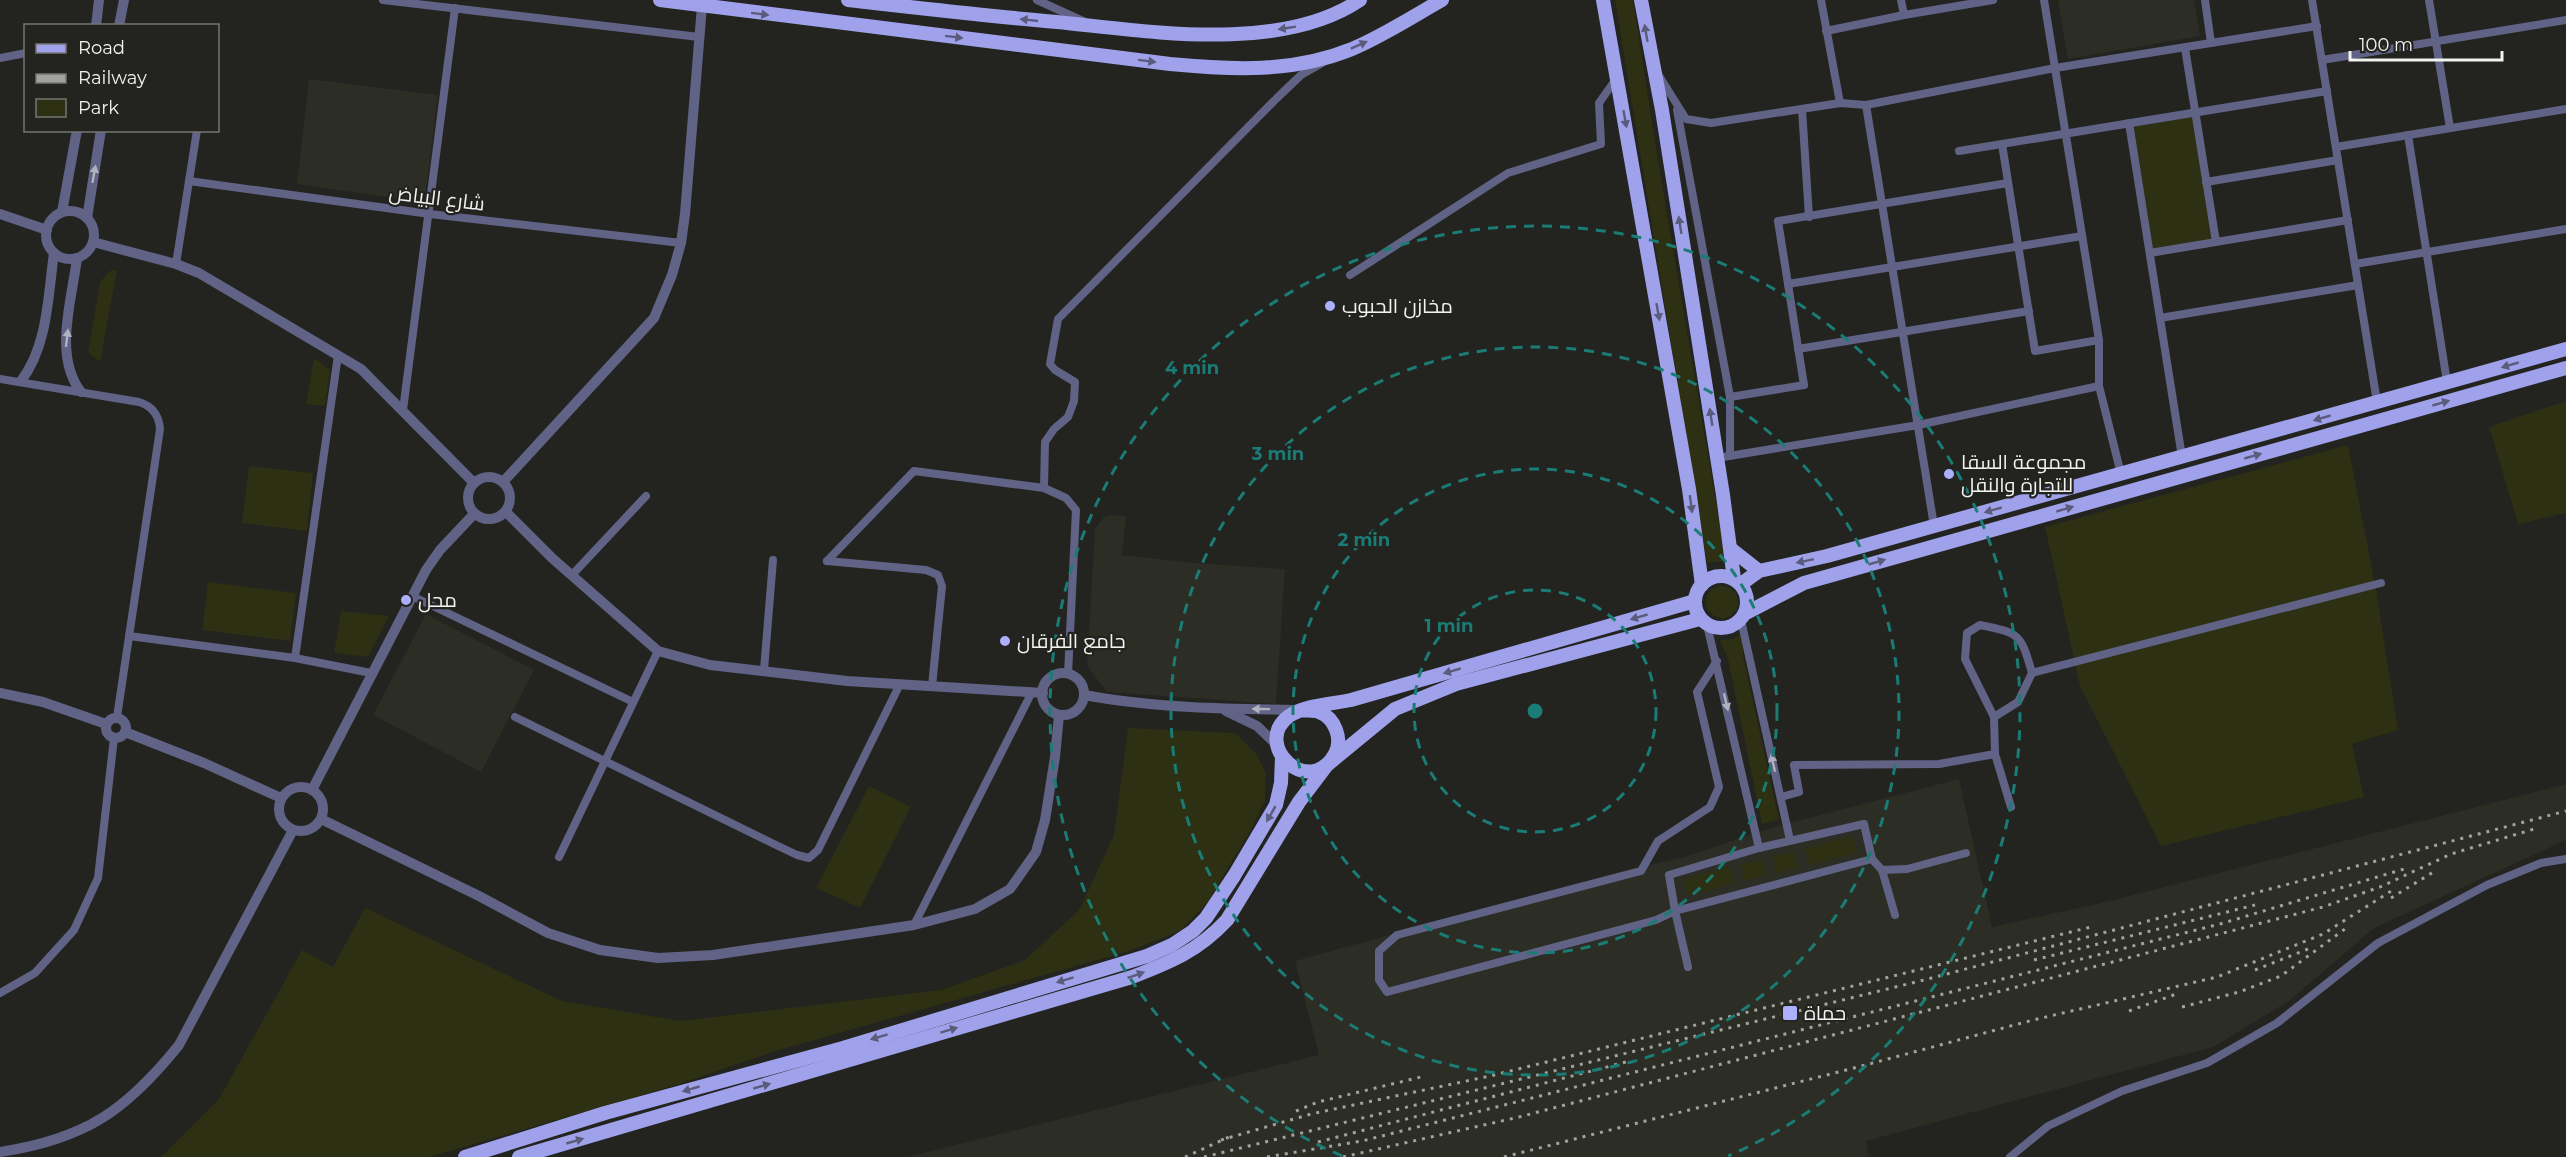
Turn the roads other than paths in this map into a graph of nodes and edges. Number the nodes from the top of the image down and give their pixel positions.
1 (99, 0) edge
2 (124, 0) edge
3 (383, 0) edge
4 (660, 0) edge
5 (848, 0) edge
6 (1037, 0) edge
7 (1360, 0) edge
8 (1442, 0) edge
9 (1603, 0) edge
10 (1641, 0) edge
11 (1821, 0) edge
12 (1901, 0) edge
13 (1993, 0) edge
14 (2044, 0) edge
15 (2205, 0) edge
16 (2312, 0) edge
17 (2429, 0) edge
18 (702, 6) junction
19 (455, 8) junction
20 (1904, 15) junction
21 (2566, 20) edge
22 (96, 24) edge
23 (119, 24) edge
24 (1094, 26) junction
25 (2317, 26) junction
26 (1826, 31) junction
27 (699, 37) junction
28 (2436, 41) junction
29 (2211, 43) junction
30 (2185, 48) junction
31 (24, 53) edge
32 (1336, 55) junction
33 (0, 58) edge
34 (2322, 60) junction
35 (1651, 61) junction
36 (2055, 68) junction
37 (1618, 77) junction
38 (2327, 91) junction
39 (1840, 103) junction
40 (1866, 105) junction
41 (1677, 107) junction
42 (1802, 109) junction
43 (2566, 109) edge
44 (2195, 112) junction
45 (2129, 123) junction
46 (2450, 128) junction
47 (77, 132) edge
48 (101, 132) edge
49 (197, 132) edge
50 (2066, 134) junction
51 (2408, 135) junction
52 (2002, 144) junction
53 (2336, 147) junction
54 (1959, 151) dead end
55 (2338, 160) junction
56 (189, 181) junction
57 (2206, 182) junction
58 (2008, 183) junction
59 (1882, 204) junction
60 (62, 212) junction
61 (0, 214) edge
62 (430, 214) junction
63 (1809, 217) junction
64 (87, 218) junction
65 (2348, 220) junction
66 (2566, 229) edge
67 (47, 230) junction
68 (2082, 236) junction
69 (93, 242) junction
70 (2216, 242) junction
71 (681, 243) junction
72 (2018, 246) junction
73 (2427, 252) junction
74 (54, 253) junction
75 (2150, 253) junction
76 (77, 258) junction
77 (176, 264) junction
78 (2355, 264) junction
79 (1893, 267) junction
80 (1350, 276) dead end
81 (1788, 284) junction
82 (2358, 285) junction
83 (2029, 311) junction
84 (2160, 318) junction
85 (1903, 332) junction
86 (2099, 340) junction
87 (1798, 349) junction
88 (2566, 349) edge
89 (338, 356) junction
90 (2566, 368) edge
91 (0, 379) edge
92 (21, 381) junction
93 (2447, 382) junction
94 (2099, 386) junction
95 (81, 392) junction
96 (1730, 397) junction
97 (2377, 402) junction
98 (404, 410) junction
99 (1918, 425) junction
100 (1723, 457) junction
101 (2182, 457) junction
102 (2121, 474) junction
103 (503, 482) junction
104 (474, 483) junction
105 (1044, 488) junction
106 (646, 496) dead end
107 (506, 512) junction
108 (474, 514) junction
109 (1934, 526) junction
110 (1731, 549) junction
111 (773, 560) dead end
112 (1759, 571) junction
113 (572, 575) junction
114 (1738, 582) junction
115 (2381, 583) dead end
116 (1702, 585) junction
117 (412, 596) junction
118 (1695, 601) junction
119 (1743, 616) junction
120 (1704, 622) junction
121 (129, 636) junction
122 (658, 651) junction
123 (295, 658) junction
124 (1717, 661) junction
125 (764, 670) junction
126 (2032, 672) junction
127 (371, 673) junction
128 (1068, 674) junction
129 (900, 684) junction
130 (933, 686) junction
131 (0, 693) edge
132 (1037, 693) junction
133 (1084, 695) junction
134 (633, 702) junction
135 (1221, 709) junction
136 (1301, 710) junction
137 (1059, 715) junction
138 (117, 717) junction
139 (515, 717) dead end
140 (1994, 717) junction
141 (106, 724) junction
142 (125, 732) junction
143 (114, 738) junction
144 (1280, 752) junction
145 (1995, 754) junction
146 (605, 762) junction
147 (1327, 765) junction
148 (312, 790) junction
149 (1781, 797) junction
150 (281, 798) junction
151 (2011, 807) dead end
152 (321, 819) junction
153 (293, 830) junction
154 (1790, 840) junction
155 (1759, 848) junction
156 (1966, 853) dead end
157 (559, 857) dead end
158 (1872, 859) junction
159 (2566, 859) edge
160 (1882, 870) junction
161 (1674, 911) junction
162 (1895, 915) dead end
163 (914, 925) junction
164 (1688, 967) dead end
165 (0, 993) edge
166 (0, 1152) edge
167 (465, 1157) edge
168 (519, 1157) edge
169 (2010, 1157) edge

1 - 22 street
2 - 23 street
3 - 19 street
4 - 18 main road
24 -> 5 main road
6 - 24 street
7 -> 24 main road
32 -> 8 main road
9 - 37 main road
35 -> 10 main road
11 - 26 street
12 - 20 street
13 - 20 street
14 - 36 street
15 - 29 street
16 - 25 street
17 - 28 street
18 - 27 street
18 -> 32 main road
19 - 27 street
19 - 62 street
20 - 26 street
21 - 28 street
25 - 29 street
25 - 34 street
26 - 39 street
27 - 71 street
28 - 34 street
28 - 46 street
29 - 30 street
30 - 36 street
30 - 44 street
31 - 33 street
32 - 105 street
34 - 38 street
35 - 41 street
100 -> 35 main road
36 - 40 street
36 - 50 street
37 - 80 street
37 -> 116 main road
38 - 44 street
38 - 53 street
39 - 40 street
39 - 42 street
40 - 59 street
41 - 42 street
41 - 96 street
42 - 63 street
43 - 46 street
44 - 45 street
44 - 57 street
45 - 50 street
45 - 75 street
46 - 51 street
47 - 60 street
64 -> 48 street
49 - 56 street
50 - 52 street
50 - 68 street
51 - 53 street
51 - 73 street
52 - 54 street
52 - 58 street
53 - 55 street
55 - 57 street
55 - 65 street
56 - 62 street, شارع البياض
56 - 77 street
57 - 70 street
58 - 59 street
58 - 72 street
59 - 63 street
59 - 79 street
60 - 64 street
60 - 67 street
61 - 67 street
62 - 71 street, شارع البياض
62 - 98 street
63 - 81 street
64 - 69 street
65 - 70 street
65 - 78 street
66 - 73 street
67 - 74 street
68 - 72 street
68 - 86 street
69 - 76 street
69 - 77 street
70 - 75 street
71 - 103 street
72 - 79 street
72 - 83 street
73 - 78 street
73 - 93 street
74 - 76 street
74 - 92 street
75 - 84 street
95 -> 76 street
77 - 89 street
78 - 82 street
79 - 81 street
79 - 85 street
81 - 87 street
82 - 84 street
82 - 97 street
83 - 85 street
83 - 86 street
84 - 101 street
85 - 87 street
85 - 99 street
86 - 94 street
87 - 96 street
88 -> 93 main road
89 - 98 street
89 - 123 street
119 -> 90 main road
91 - 92 street
92 - 95 street
93 - 97 main road
94 - 99 street
94 - 102 street
95 - 121 street
96 - 100 street
97 -> 101 main road
98 - 104 street
99 - 100 street
99 - 109 street
100 - 110 main road
101 - 102 main road
102 -> 109 main road
103 - 104 street
103 - 107 street
104 - 108 street
105 - 128 street
105 - 130 street
106 - 113 street
107 - 108 street
107 - 113 street
108 - 117 street
109 -> 112 main road
110 - 112 main road
110 - 114 main road
111 - 125 street
112 - 114 main road
113 - 122 street
114 - 116 main road
114 - 119 main road
115 - 126 street
116 - 118 main road
117 - 127 street
117 - 134 street
118 - 120 main road
118 -> 136 main road
119 - 120 main road
149 -> 119 street
120 - 124 street
120 - 147 main road
121 - 123 street
121 - 138 street
122 - 125 street
122 - 134 street
123 - 127 street
124 -> 155 street
124 - 161 street
125 - 129 street
126 - 140 street
126 - 140 street
127 - 148 street
128 - 132 street
128 - 133 street
129 - 130 street
129 - 146 street
130 - 132 street
131 - 141 street
132 - 137 street
132 - 163 street
133 - 135 street
133 - 137 street
134 - 146 street
136 -> 135 street
135 - 144 street
136 - 144 main road
136 - 147 main road
137 - 163 street
138 - 141 street
138 - 142 street
139 - 146 street
140 - 145 street
141 - 143 street
142 - 143 street
142 - 150 street
143 - 165 street
144 - 147 main road
144 -> 167 main road
145 - 149 street
145 - 151 street
146 - 157 street
168 -> 147 main road
148 - 150 street
148 - 152 street
149 - 154 street
150 - 153 street
152 - 153 street
152 - 163 street
153 - 166 street
154 - 155 street
154 - 158 street
155 - 161 street
156 - 160 street
158 - 160 street
158 - 161 street
159 - 169 street
160 - 162 street
161 - 164 street

